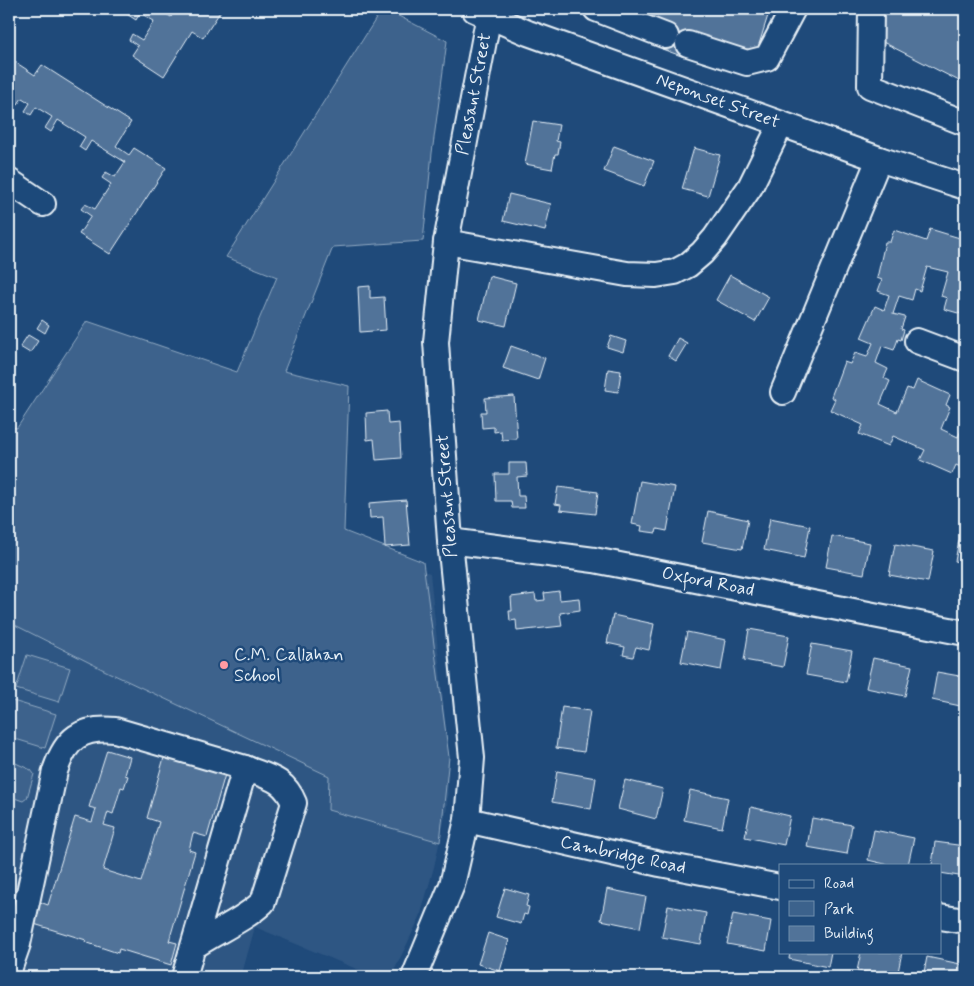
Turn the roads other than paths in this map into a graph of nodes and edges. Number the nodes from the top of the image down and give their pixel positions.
1 (596, 9) edge
2 (793, 9) edge
3 (871, 9) edge
4 (484, 11) edge
5 (666, 36) dead end
6 (688, 44) dead end
7 (965, 123) edge
8 (780, 124) junction
9 (880, 159) junction
10 (9, 181) edge
11 (965, 187) edge
12 (43, 204) dead end
13 (446, 242) junction
14 (917, 341) dead end
15 (965, 359) edge
16 (783, 392) dead end
17 (450, 541) junction
18 (965, 633) edge
19 (245, 768) junction
20 (467, 820) junction
21 (779, 887) edge
22 (942, 917) edge
23 (965, 921) edge
24 (193, 947) junction
25 (9, 970) edge
26 (184, 977) edge
27 (414, 977) edge

1 - 5 street
2 - 6 street
3 - 7 street
4 - 8 street, Neponset Street
4 - 13 street, Pleasant Street
8 - 9 street, Neponset Street
8 - 13 street
9 - 11 street, Neponset Street
9 - 16 street
10 - 12 street
13 - 17 street, Pleasant Street
14 - 15 street
17 - 18 street, Oxford Road
17 - 20 street, Pleasant Street
19 - 24 street
19 - 24 street
19 - 25 street
20 - 21 street, Cambridge Road
20 - 27 street, Pleasant Street
22 - 23 street
24 - 26 street

